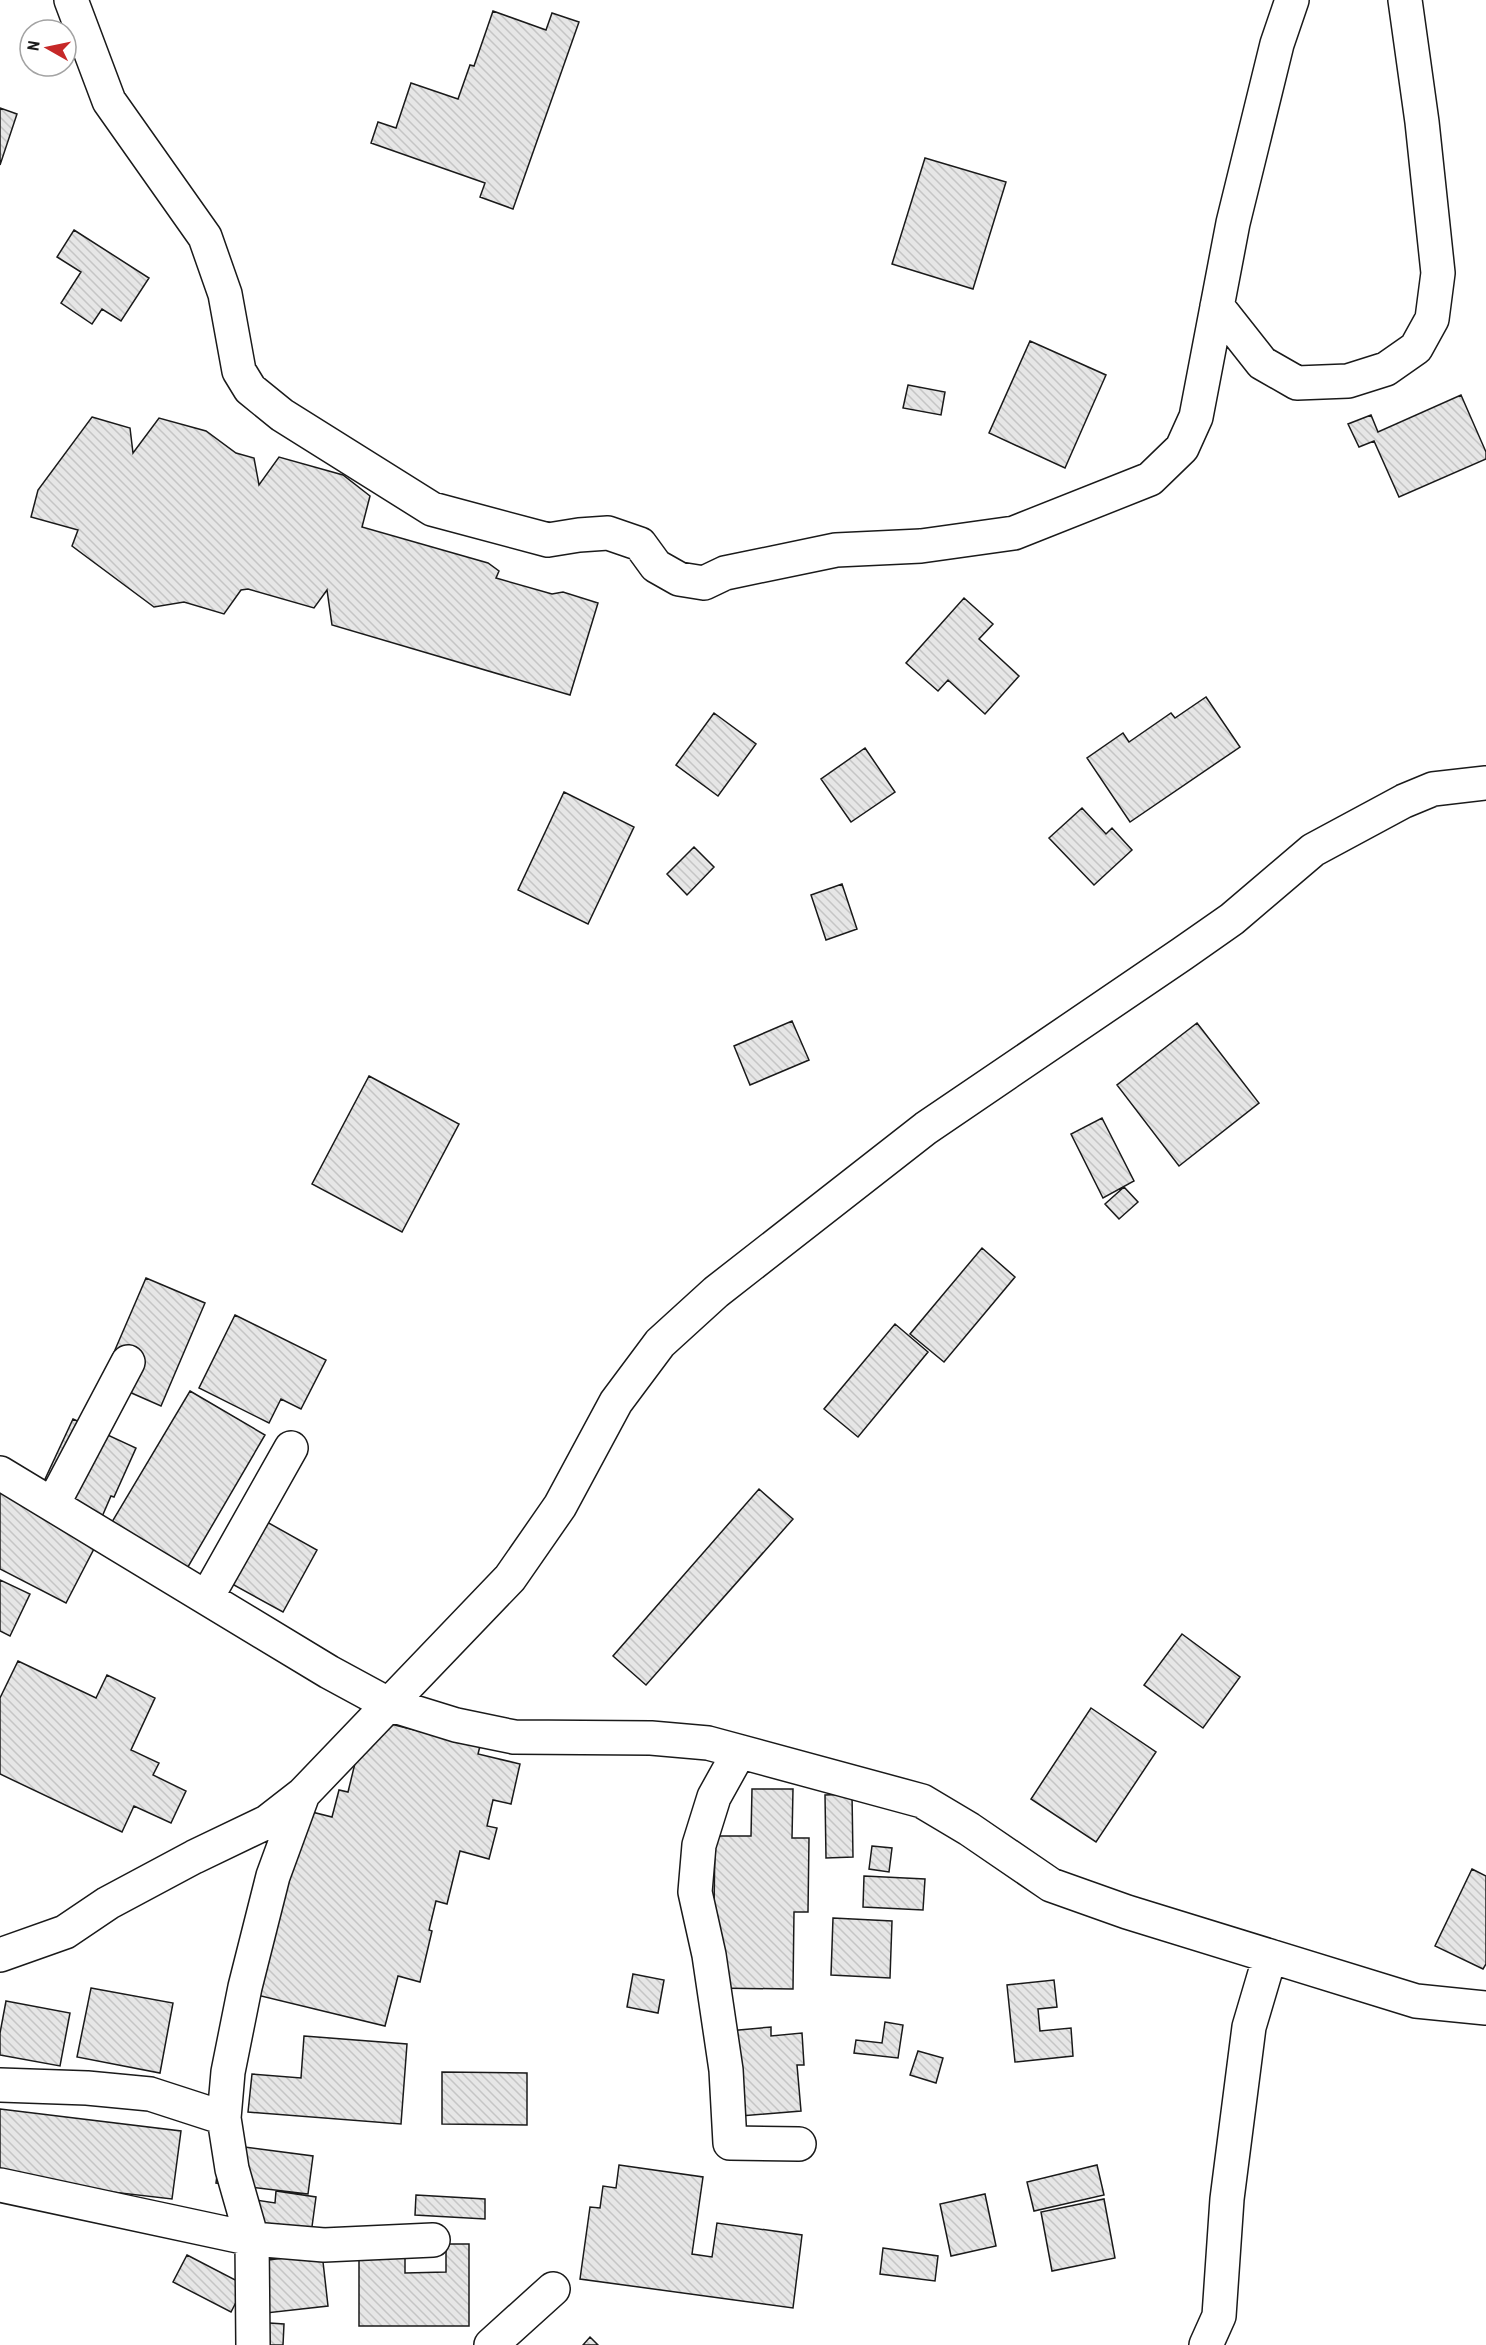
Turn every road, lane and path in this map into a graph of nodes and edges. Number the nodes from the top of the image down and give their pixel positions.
1 (71, 0) edge
2 (1292, 0) edge
3 (1405, 0) edge
4 (1217, 306) junction
5 (1486, 783) edge
6 (128, 1362) dead end
7 (291, 1448) dead end
8 (0, 1473) edge
9 (53, 1504) junction
10 (207, 1597) junction
11 (388, 1704) junction
12 (739, 1752) junction
13 (303, 1794) junction
14 (0, 1955) edge
15 (1270, 1956) junction
16 (1486, 2007) edge
17 (0, 2085) edge
18 (224, 2118) junction
19 (799, 2144) dead end
20 (0, 2185) edge
21 (252, 2239) junction
22 (433, 2240) dead end
23 (554, 2289) dead end
24 (253, 2345) edge
25 (491, 2345) edge
26 (1206, 2345) edge

1 - 4 street
2 - 4 street
3 - 4 street
5 - 11 street
6 - 9 street
7 - 10 street
8 - 9 street
9 - 10 street
10 - 11 street
11 - 12 street
11 - 13 street
12 - 15 street
12 - 19 street
13 - 14 street
13 - 18 street
15 - 16 street
15 - 26 street
17 - 18 street
18 - 21 street
20 - 21 street
21 - 22 street
21 - 24 street
23 - 25 street

